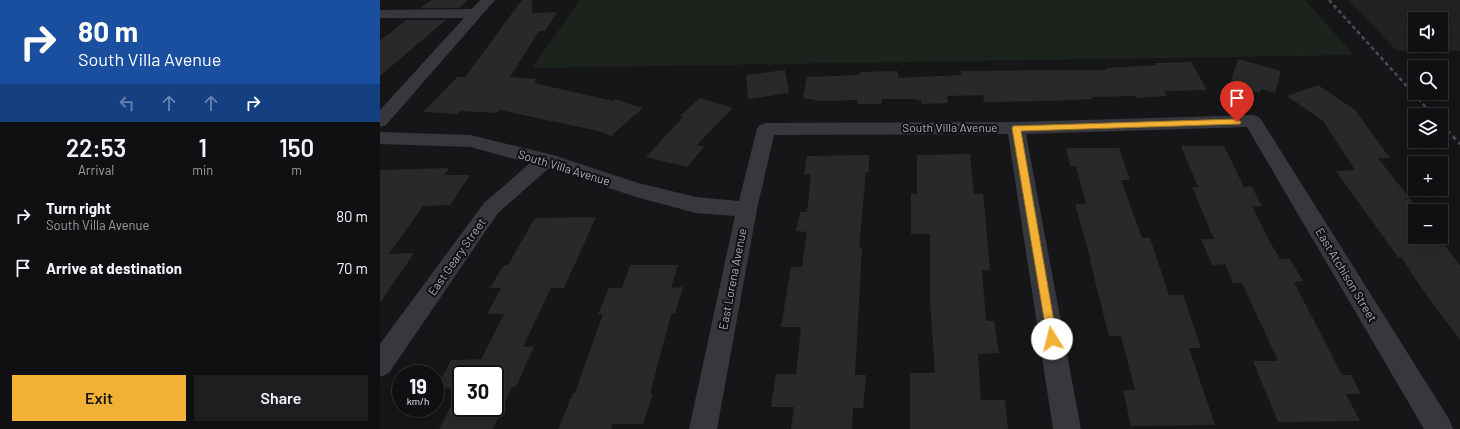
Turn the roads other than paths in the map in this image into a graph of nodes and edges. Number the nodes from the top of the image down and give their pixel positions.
1 (488, 0) edge
2 (476, 13) junction
3 (380, 14) edge
4 (380, 121) edge
5 (1253, 121) joint
6 (1016, 128) junction
7 (766, 129) joint
8 (380, 138) edge
9 (546, 160) junction
10 (747, 209) junction
11 (380, 365) edge
12 (703, 429) edge
13 (1067, 429) edge
14 (1439, 429) edge

1 - 2 street
2 - 3 street
2 - 4 street
5 - 6 street, South Villa Avenue
5 - 14 street, East Atchison Street
6 - 7 street, South Villa Avenue
6 - 13 street
7 - 10 street, East Lorena Avenue
8 - 9 street, South Villa Avenue
9 - 10 street, South Villa Avenue
9 - 11 street, East Geary Street
10 - 12 street, East Lorena Avenue

